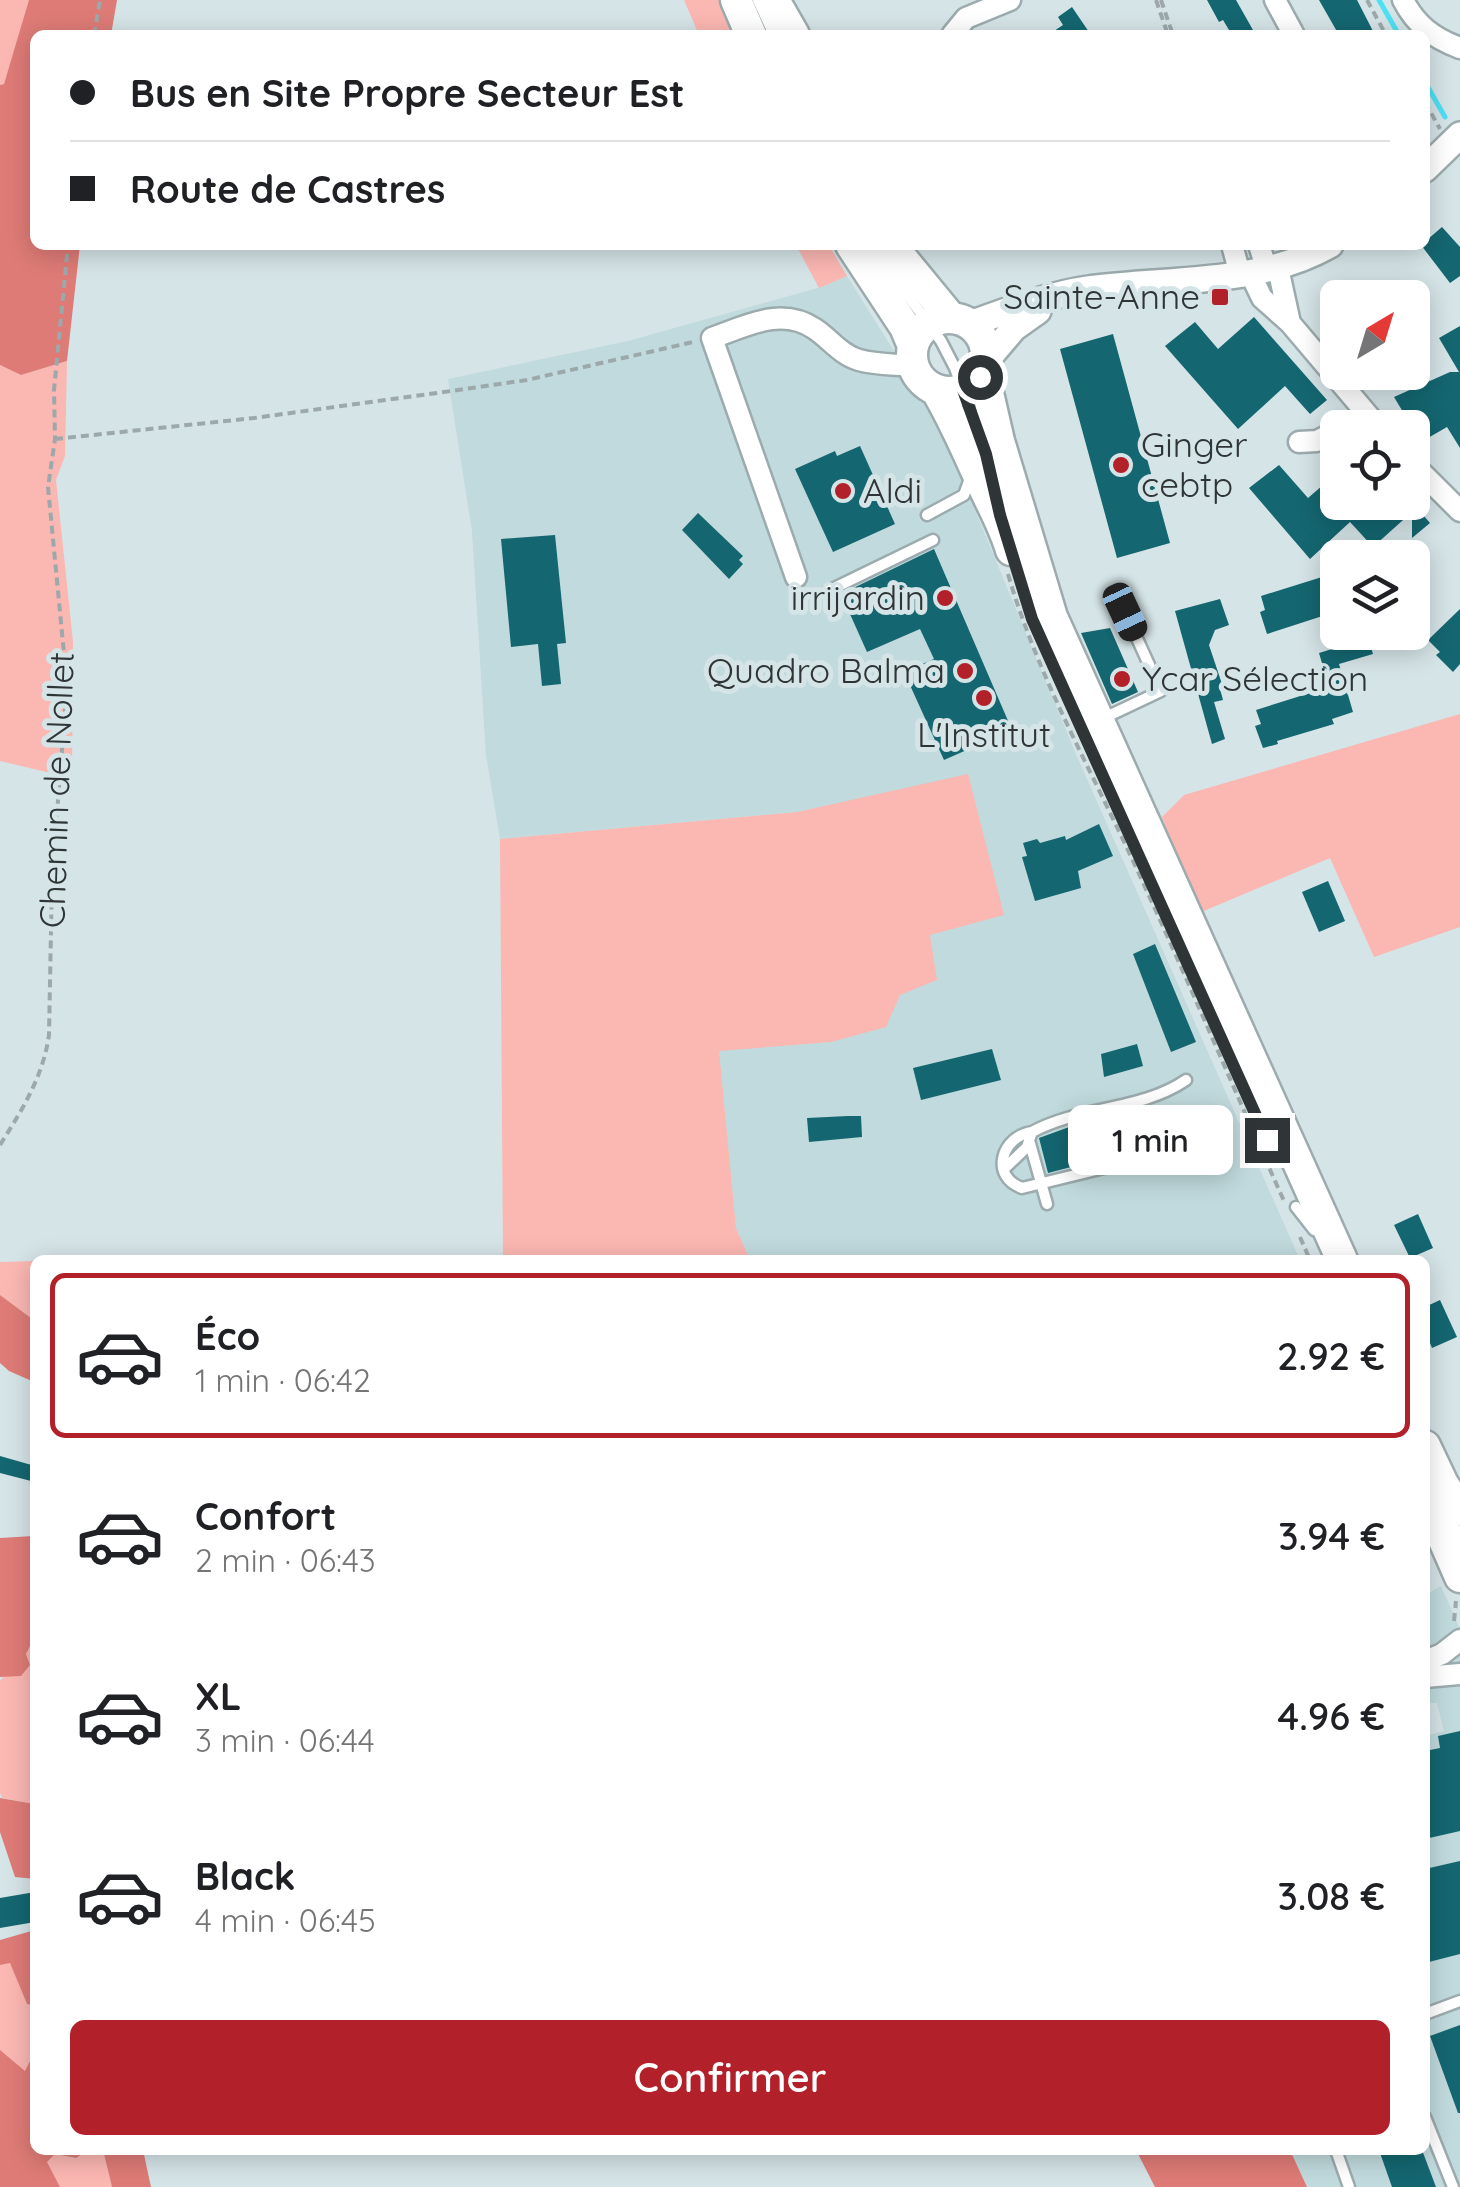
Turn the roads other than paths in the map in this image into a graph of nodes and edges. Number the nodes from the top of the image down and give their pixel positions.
1 (736, 0) edge
2 (758, 0) edge
3 (774, 0) edge
4 (1010, 0) edge
5 (1275, 0) edge
6 (1402, 0) edge
7 (749, 30) edge
8 (772, 30) edge
9 (791, 30) edge
10 (956, 30) edge
11 (1291, 30) edge
12 (1424, 30) edge
13 (1430, 33) edge
14 (1460, 48) edge
15 (1454, 141) edge
16 (1430, 164) edge
17 (855, 250) edge
18 (876, 250) edge
19 (893, 250) edge
20 (1237, 250) edge
21 (1259, 250) edge
22 (1316, 250) edge
23 (1259, 271) junction
24 (1058, 297) junction
25 (935, 335) junction
26 (967, 378) junction
27 (1364, 410) edge
28 (1320, 439) edge
29 (1299, 442) dead end
30 (980, 461) junction
31 (1430, 482) edge
32 (1460, 511) edge
33 (928, 515) dead end
34 (932, 540) dead end
35 (796, 578) dead end
36 (828, 591) dead end
37 (1125, 612) dead end
38 (1097, 721) junction
39 (1186, 1080) dead end
40 (1031, 1136) junction
41 (1178, 1167) dead end
42 (1304, 1175) junction
43 (1042, 1185) junction
44 (1290, 1202) junction
45 (1047, 1204) dead end
46 (1311, 1255) edge
47 (1328, 1255) edge
48 (1340, 1255) edge
49 (1431, 1484) edge
50 (1460, 1510) edge
51 (1460, 1535) edge
52 (1460, 1577) edge
53 (1460, 1640) edge
54 (1430, 1658) edge
55 (1460, 1674) edge
56 (1430, 1677) edge
57 (1460, 2001) edge
58 (1430, 2012) edge
59 (1430, 2130) edge
60 (1338, 2155) edge
61 (1349, 2187) edge
62 (1453, 2187) edge

1 - 7 main road
2 - 8 lane
3 - 9 main road
4 - 10 street
5 - 11 street
6 - 12 street
13 - 14 street
15 - 16 street
17 - 25 main road
18 - 25 lane
19 - 25 main road
20 - 23 street
21 - 23 street
22 - 23 street
23 - 24 street
23 - 27 street
24 - 25 street
24 - 26 street
25 - 26 main road
25 - 26 main road
25 - 35 street
26 - 30 main road
26 - 38 main road
28 - 29 street
30 - 33 lane
30 - 42 lane
30 - 44 main road
31 - 32 street
34 - 36 lane
37 - 38 lane
38 - 42 main road
39 - 40 lane
40 - 43 lane
40 - 43 lane
41 - 43 lane
42 - 48 main road
43 - 45 lane
44 - 46 main road
44 - 47 lane
49 - 50 main road
49 - 51 lane
49 - 51 lane
49 - 52 main road
53 - 54 street
55 - 56 street
57 - 58 lane
59 - 62 lane
60 - 61 lane

